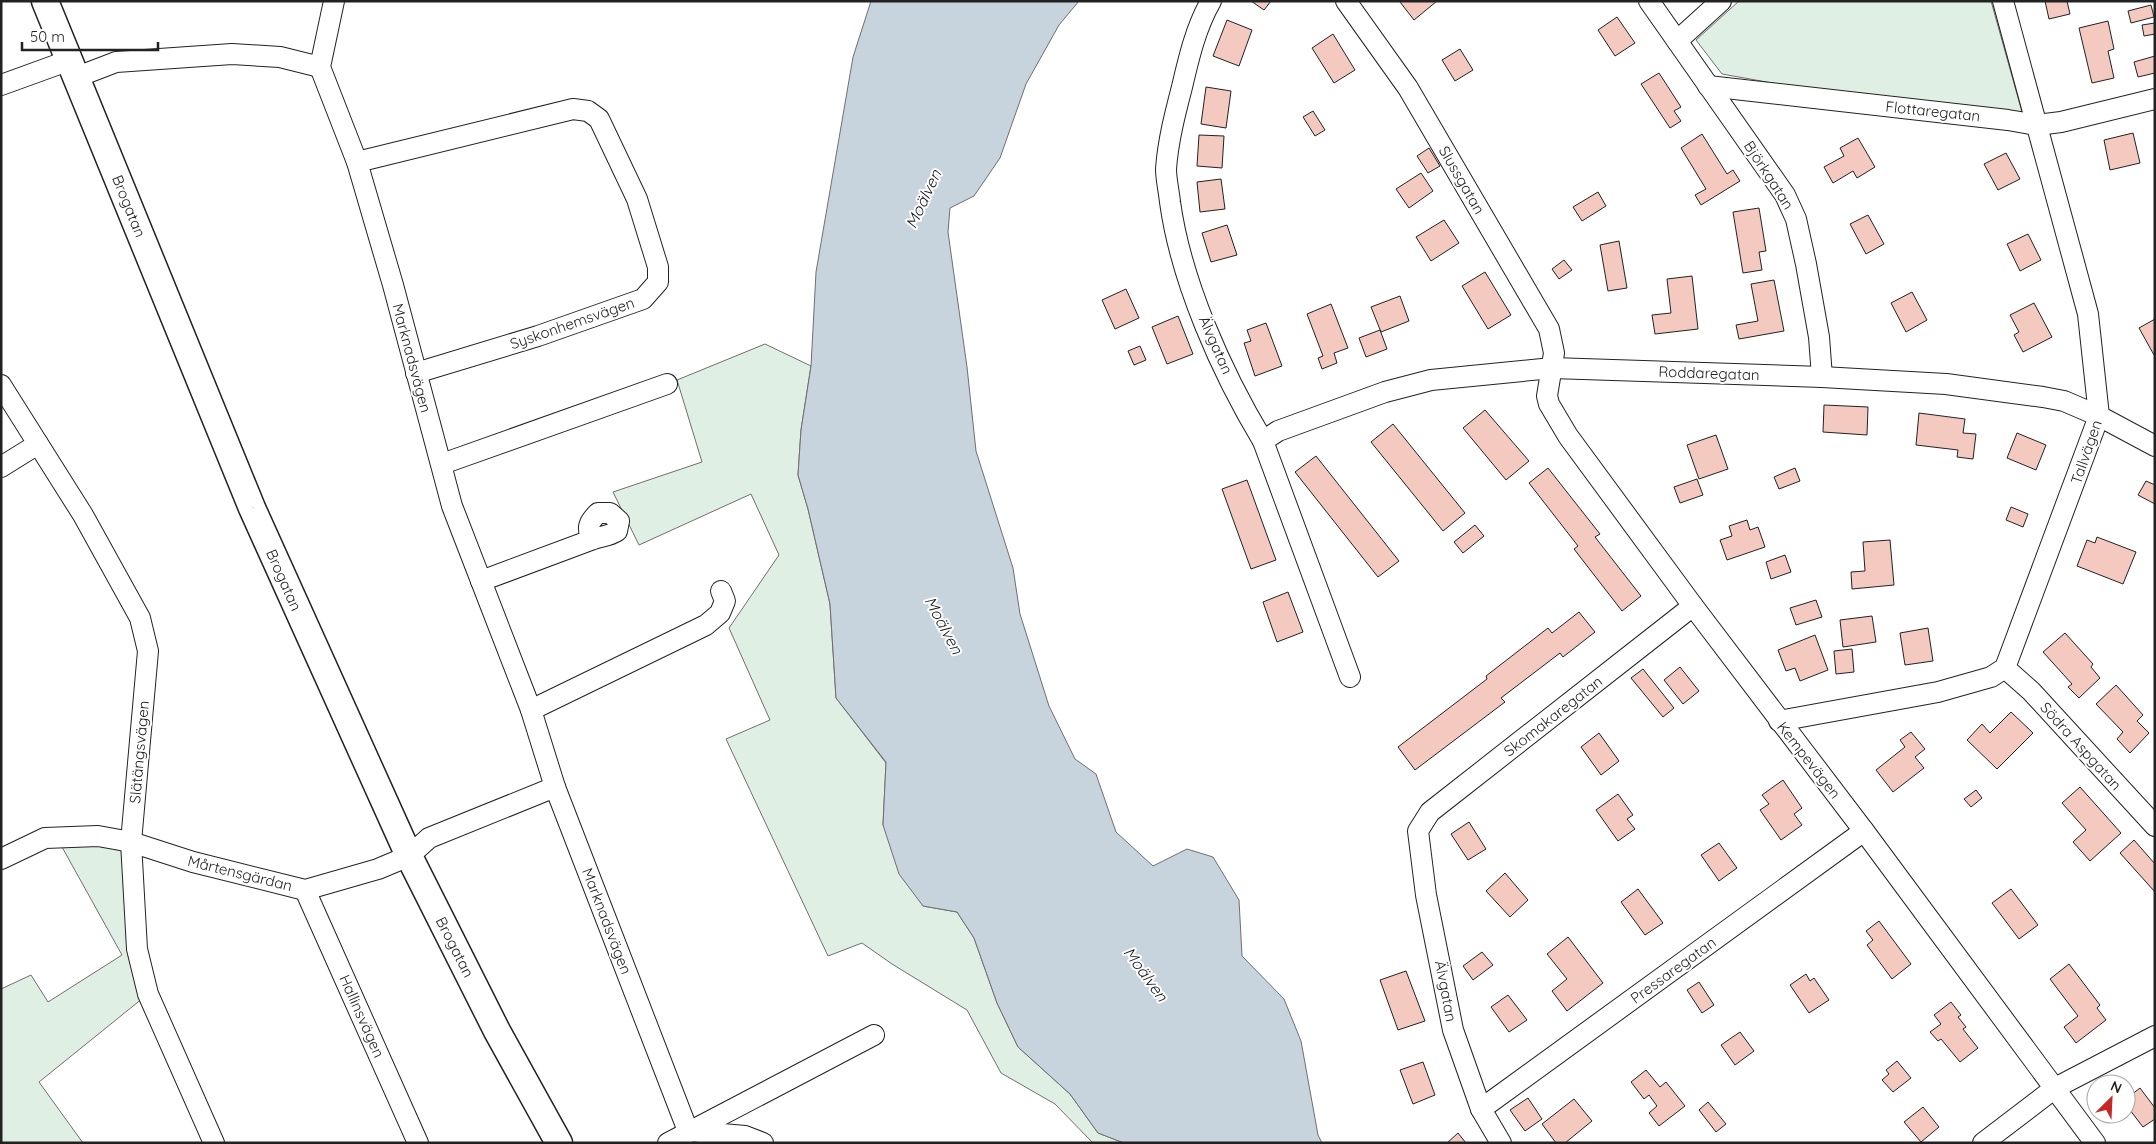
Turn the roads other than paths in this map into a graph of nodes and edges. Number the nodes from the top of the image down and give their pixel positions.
1 (45, 1) edge
2 (334, 1) edge
3 (1211, 1) edge
4 (1346, 1) edge
5 (1649, 1) edge
6 (1721, 1) edge
7 (2003, 1) edge
8 (1677, 41) junction
9 (320, 67) junction
10 (73, 69) junction
11 (1, 85) edge
12 (1708, 86) junction
13 (2155, 99) edge
14 (2037, 125) junction
15 (357, 162) junction
16 (1552, 368) junction
17 (416, 373) junction
18 (1822, 376) junction
19 (667, 384) dead end
20 (1, 385) edge
21 (2099, 416) junction
22 (1263, 441) junction
23 (38, 444) junction
24 (2155, 446) edge
25 (442, 464) junction
26 (1, 467) edge
27 (591, 540) dead end
28 (481, 581) junction
29 (721, 591) dead end
30 (1693, 606) junction
31 (2005, 668) junction
32 (1350, 677) dead end
33 (531, 710) junction
34 (1779, 721) junction
35 (555, 787) junction
36 (2155, 826) edge
37 (1418, 830) joint
38 (1864, 831) junction
39 (130, 842) junction
40 (409, 856) junction
41 (1, 859) edge
42 (305, 890) junction
43 (874, 1035) dead end
44 (2155, 1036) edge
45 (2055, 1088) junction
46 (1481, 1109) junction
47 (688, 1131) junction
48 (214, 1143) edge
49 (418, 1143) edge
50 (559, 1143) edge
51 (668, 1143) edge
52 (762, 1143) edge
53 (1500, 1143) edge
54 (1983, 1143) edge
55 (2095, 1143) edge

1 - 10 main road, Brogatan
2 - 9 street
3 - 22 street, Älvgatan
4 - 16 street, Slussgatan
5 - 8 street, Björkgatan
6 - 8 street
7 - 14 street, Tallvägen
8 - 12 street, Björkgatan
9 - 10 street
9 - 15 street, Marknadsvägen
10 - 11 street
10 - 40 main road, Brogatan
12 - 14 street, Flottaregatan
12 - 18 street, Björkgatan
13 - 14 street, Flottaregatan
14 - 21 street, Tallvägen
15 - 17 street, Marknadsvägen
15 - 17 street, Syskonhemsvägen
16 - 18 street, Roddaregatan
16 - 22 street, Roddaregatan
16 - 30 street, Kempevägen
17 - 25 street, Marknadsvägen
18 - 21 street, Roddaregatan
19 - 25 street
20 - 23 street, Slätängsvägen
21 - 24 street, Roddaregatan
21 - 31 street, Tallvägen
22 - 32 street, Älvgatan
23 - 26 street
23 - 39 street, Slätängsvägen
25 - 28 street, Marknadsvägen
27 - 28 street
28 - 33 street, Marknadsvägen
29 - 33 street
30 - 34 street, Kempevägen
30 - 37 street, Skomakaregatan
31 - 34 street
31 - 36 street, Södra Aspgatan
33 - 35 street, Marknadsvägen
34 - 38 street, Kempevägen
35 - 40 street, Mårtensgärdan
35 - 47 street, Marknadsvägen
37 - 46 street, Älvgatan
38 - 45 street, Kempevägen
38 - 46 street, Pressaregatan
39 - 41 street, Mårtensgärdan
39 - 42 street, Mårtensgärdan
39 - 48 street, Slätängsvägen
40 - 42 street, Mårtensgärdan
40 - 50 main road, Brogatan
42 - 49 street, Hallinsvägen
43 - 47 street
44 - 45 street
45 - 54 street
45 - 55 street, Kempevägen
46 - 53 street, Älvgatan
47 - 51 street
47 - 52 street

